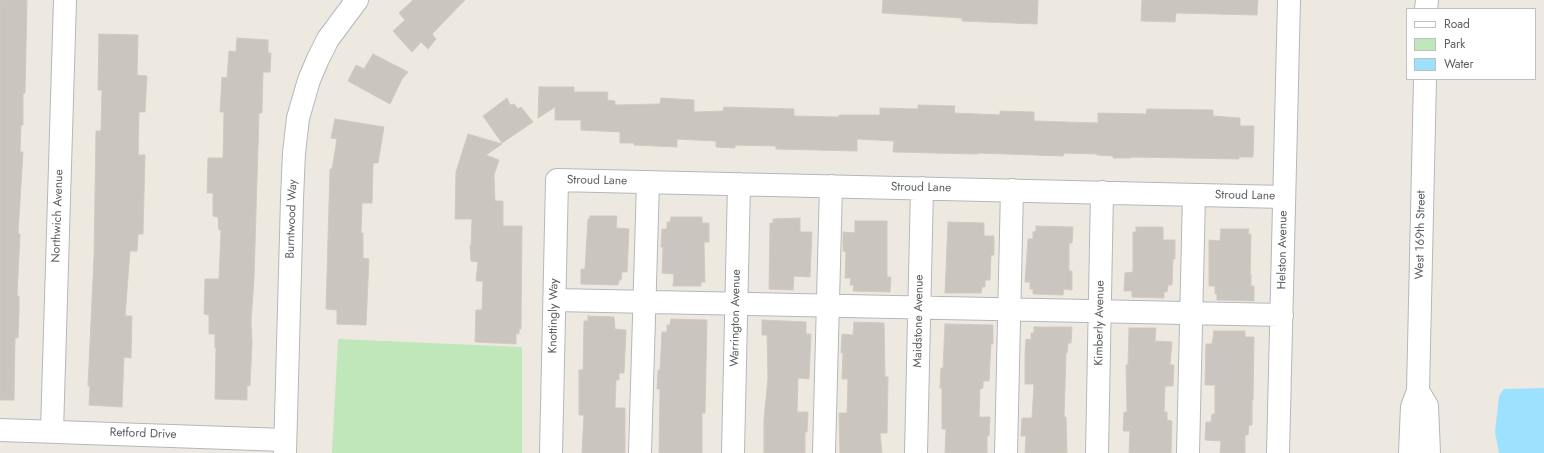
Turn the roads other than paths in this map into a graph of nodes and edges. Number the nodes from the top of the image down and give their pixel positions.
1 (65, 0) edge
2 (357, 0) edge
3 (1289, 0) edge
4 (1425, 80) edge
5 (557, 180) joint
6 (648, 182) junction
7 (739, 184) junction
8 (831, 186) junction
9 (922, 188) junction
10 (1012, 190) junction
11 (1102, 192) junction
12 (1194, 195) junction
13 (1284, 197) junction
14 (555, 300) junction
15 (645, 302) junction
16 (736, 304) junction
17 (828, 306) junction
18 (919, 308) junction
19 (1010, 309) junction
20 (1100, 311) junction
21 (1191, 313) junction
22 (1282, 315) junction
23 (1418, 391) junction
24 (0, 430) edge
25 (52, 431) junction
26 (167, 444) edge
27 (285, 446) edge
28 (551, 453) edge
29 (640, 453) edge
30 (733, 453) edge
31 (824, 453) edge
32 (916, 453) edge
33 (1006, 453) edge
34 (1097, 453) edge
35 (1188, 453) edge
36 (1278, 453) edge
37 (1410, 453) edge
38 (1429, 453) edge

1 - 25 street, Northwich Avenue
2 - 27 street, Burntwood Way
3 - 13 street, Helston Avenue
4 - 23 street, West 169th Street
5 - 6 street, Stroud Lane
5 - 14 street, Knottingly Way
6 - 7 street, Stroud Lane
6 - 15 street
7 - 8 street, Stroud Lane
7 - 16 street, Warrington Avenue
8 - 9 street, Stroud Lane
8 - 17 street
9 - 10 street, Stroud Lane
9 - 18 street, Maidstone Avenue
10 - 11 street, Stroud Lane
10 - 19 street
11 - 12 street, Stroud Lane
11 - 20 street, Kimberly Avenue
12 - 13 street, Stroud Lane
12 - 21 street
13 - 22 street, Helston Avenue
14 - 15 street
14 - 28 street, Knottingly Way
15 - 16 street
15 - 29 street
16 - 17 street
16 - 30 street, Warrington Avenue
17 - 18 street
17 - 31 street
18 - 19 street
18 - 32 street, Maidstone Avenue
19 - 20 street
19 - 33 street
20 - 21 street
20 - 34 street, Kimberly Avenue
21 - 22 street
21 - 35 street
22 - 36 street, Helston Avenue
23 - 37 street, West 169th Street
23 - 38 street, West 169th Street
24 - 25 street, Retford Drive
25 - 26 street, Retford Drive
26 - 27 street, Retford Drive

